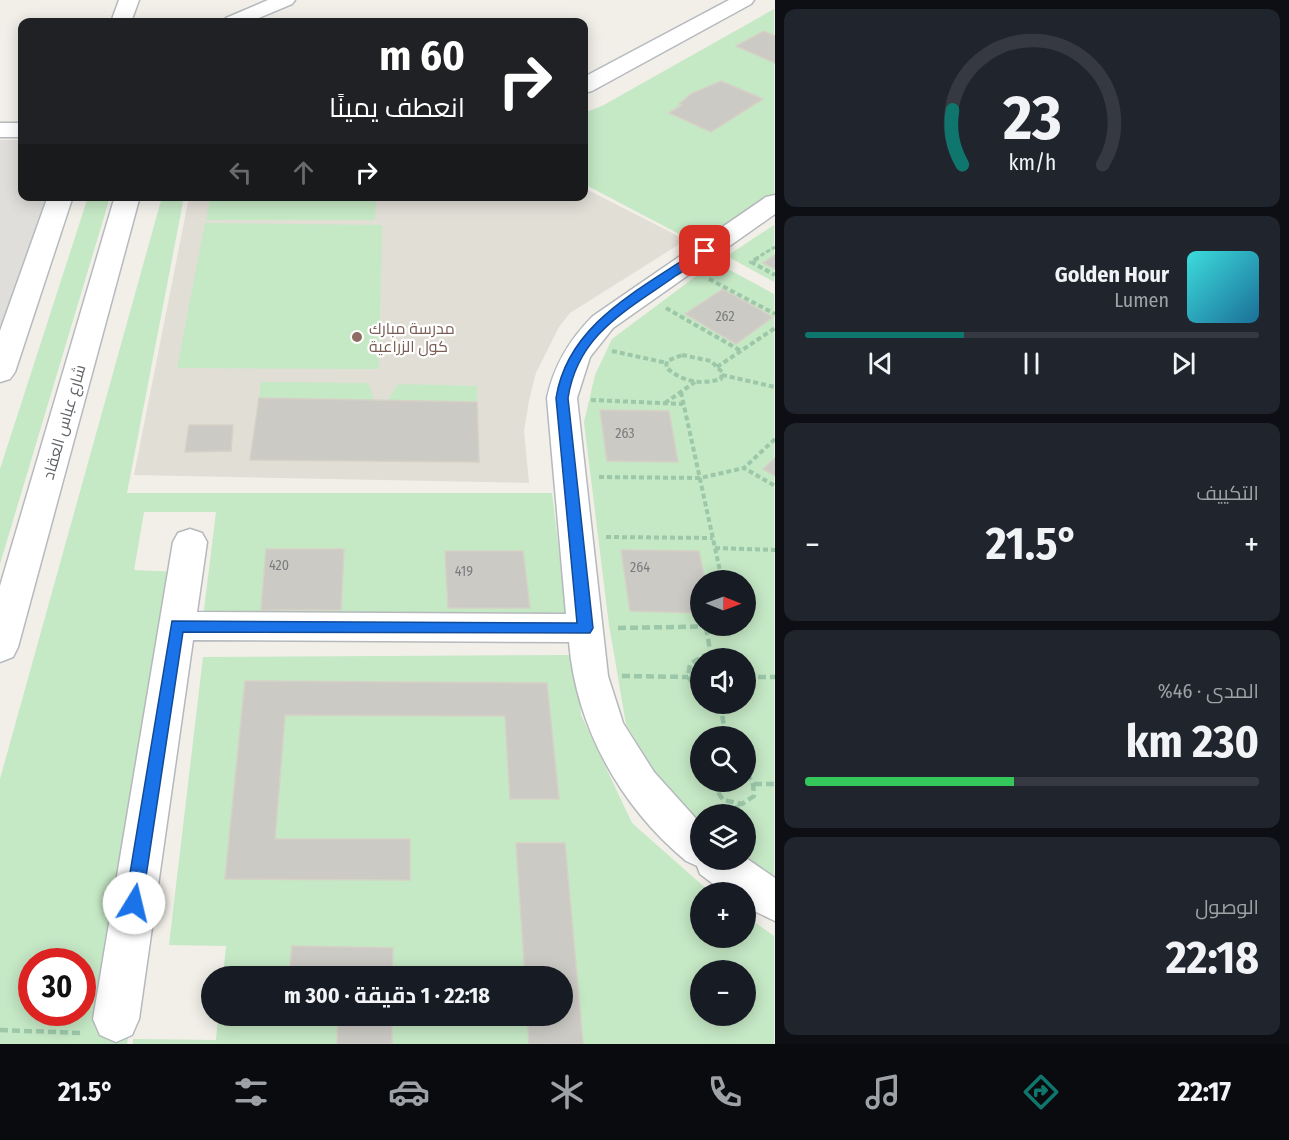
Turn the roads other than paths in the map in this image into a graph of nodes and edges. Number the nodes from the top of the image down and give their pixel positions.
1 (129, 0) edge
2 (285, 0) edge
3 (744, 0) edge
4 (122, 18) edge
5 (242, 18) edge
6 (588, 84) edge
7 (0, 130) edge
8 (18, 130) edge
9 (59, 201) edge
10 (127, 201) edge
11 (774, 202) edge
12 (0, 372) edge
13 (190, 542) dead end
14 (177, 626) junction
15 (585, 628) junction
16 (0, 647) edge
17 (690, 840) edge
18 (728, 870) edge
19 (774, 901) edge
20 (103, 1026) road end

1 - 4 street
2 - 5 street
3 - 6 street
7 - 8 street
9 - 12 street
10 - 16 street, شارع عباس العقاد
11 - 15 street
13 - 14 street
14 - 15 street
14 - 20 street
15 - 17 street
18 - 19 street

